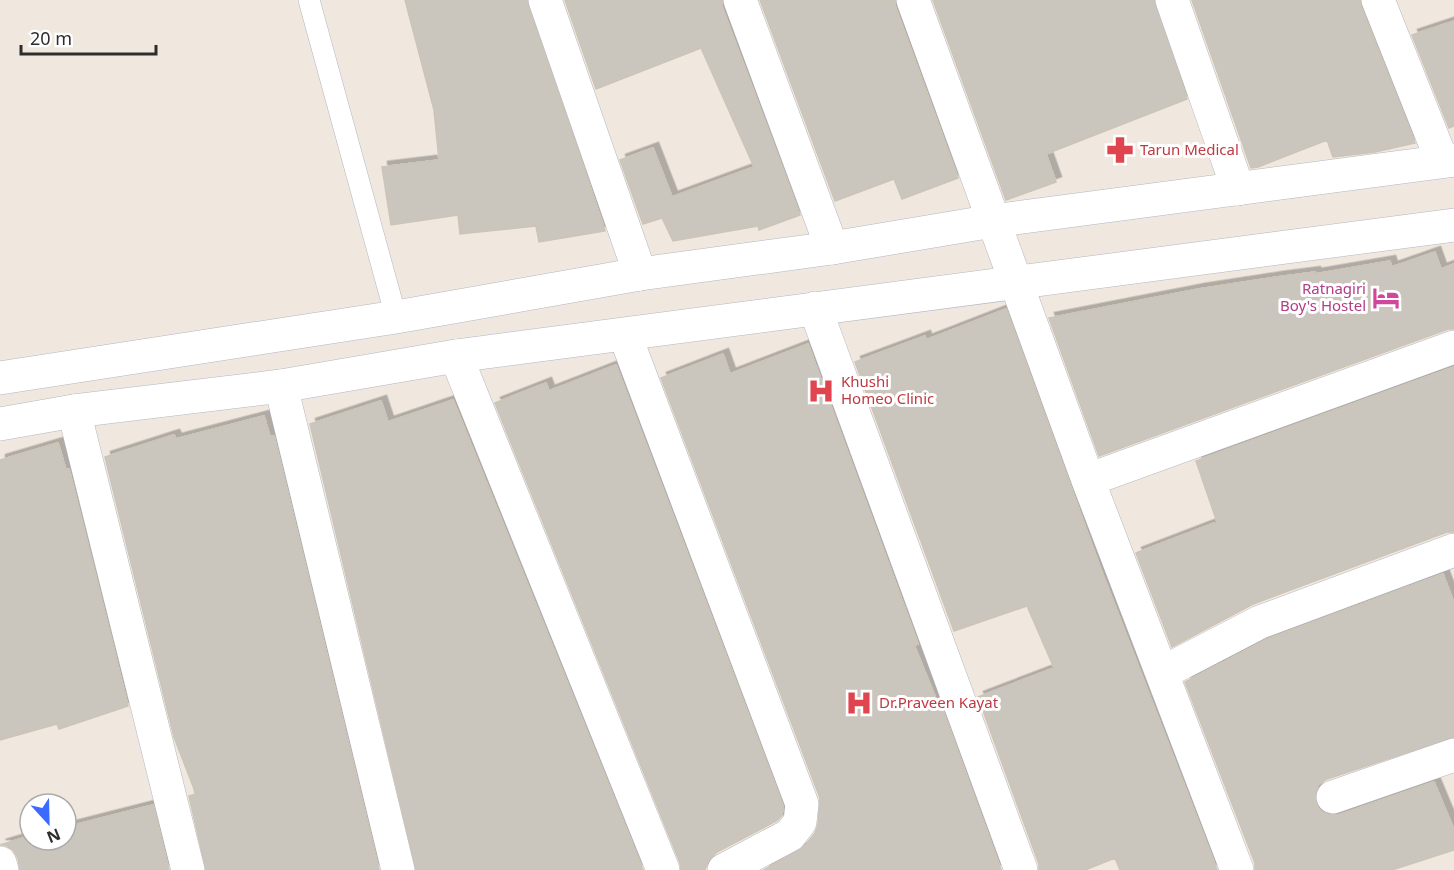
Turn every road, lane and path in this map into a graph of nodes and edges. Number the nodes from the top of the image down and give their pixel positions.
1 (309, 0) edge
2 (545, 0) edge
3 (740, 0) edge
4 (913, 0) edge
5 (1172, 0) edge
6 (1378, 0) edge
7 (1448, 160) edge
8 (1238, 189) junction
9 (993, 221) junction
10 (1454, 225) edge
11 (832, 248) junction
12 (640, 274) junction
13 (1018, 283) junction
14 (815, 308) junction
15 (396, 317) junction
16 (625, 335) junction
17 (1454, 346) edge
18 (456, 356) junction
19 (0, 378) edge
20 (281, 386) junction
21 (74, 411) junction
22 (0, 424) edge
23 (1088, 480) junction
24 (1454, 550) edge
25 (1162, 673) junction
26 (1454, 755) edge
27 (1334, 797) dead end
28 (0, 863) edge
29 (2, 870) edge
30 (188, 870) edge
31 (398, 870) edge
32 (663, 870) edge
33 (724, 870) edge
34 (1021, 870) edge
35 (1237, 870) edge

1 - 15 lane
2 - 12 street
3 - 11 street
4 - 9 street
5 - 8 street
6 - 7 street
7 - 8 street
8 - 9 street
9 - 11 street
9 - 13 street
10 - 13 street
11 - 12 street
12 - 15 street
13 - 14 street
13 - 23 street
14 - 16 street
14 - 34 street
15 - 19 street
16 - 18 street
16 - 33 street
17 - 23 street
18 - 20 street
18 - 32 street
20 - 21 street
20 - 31 street
21 - 22 street
21 - 30 street
23 - 25 street
24 - 25 street
25 - 35 street
26 - 27 street
28 - 29 street

